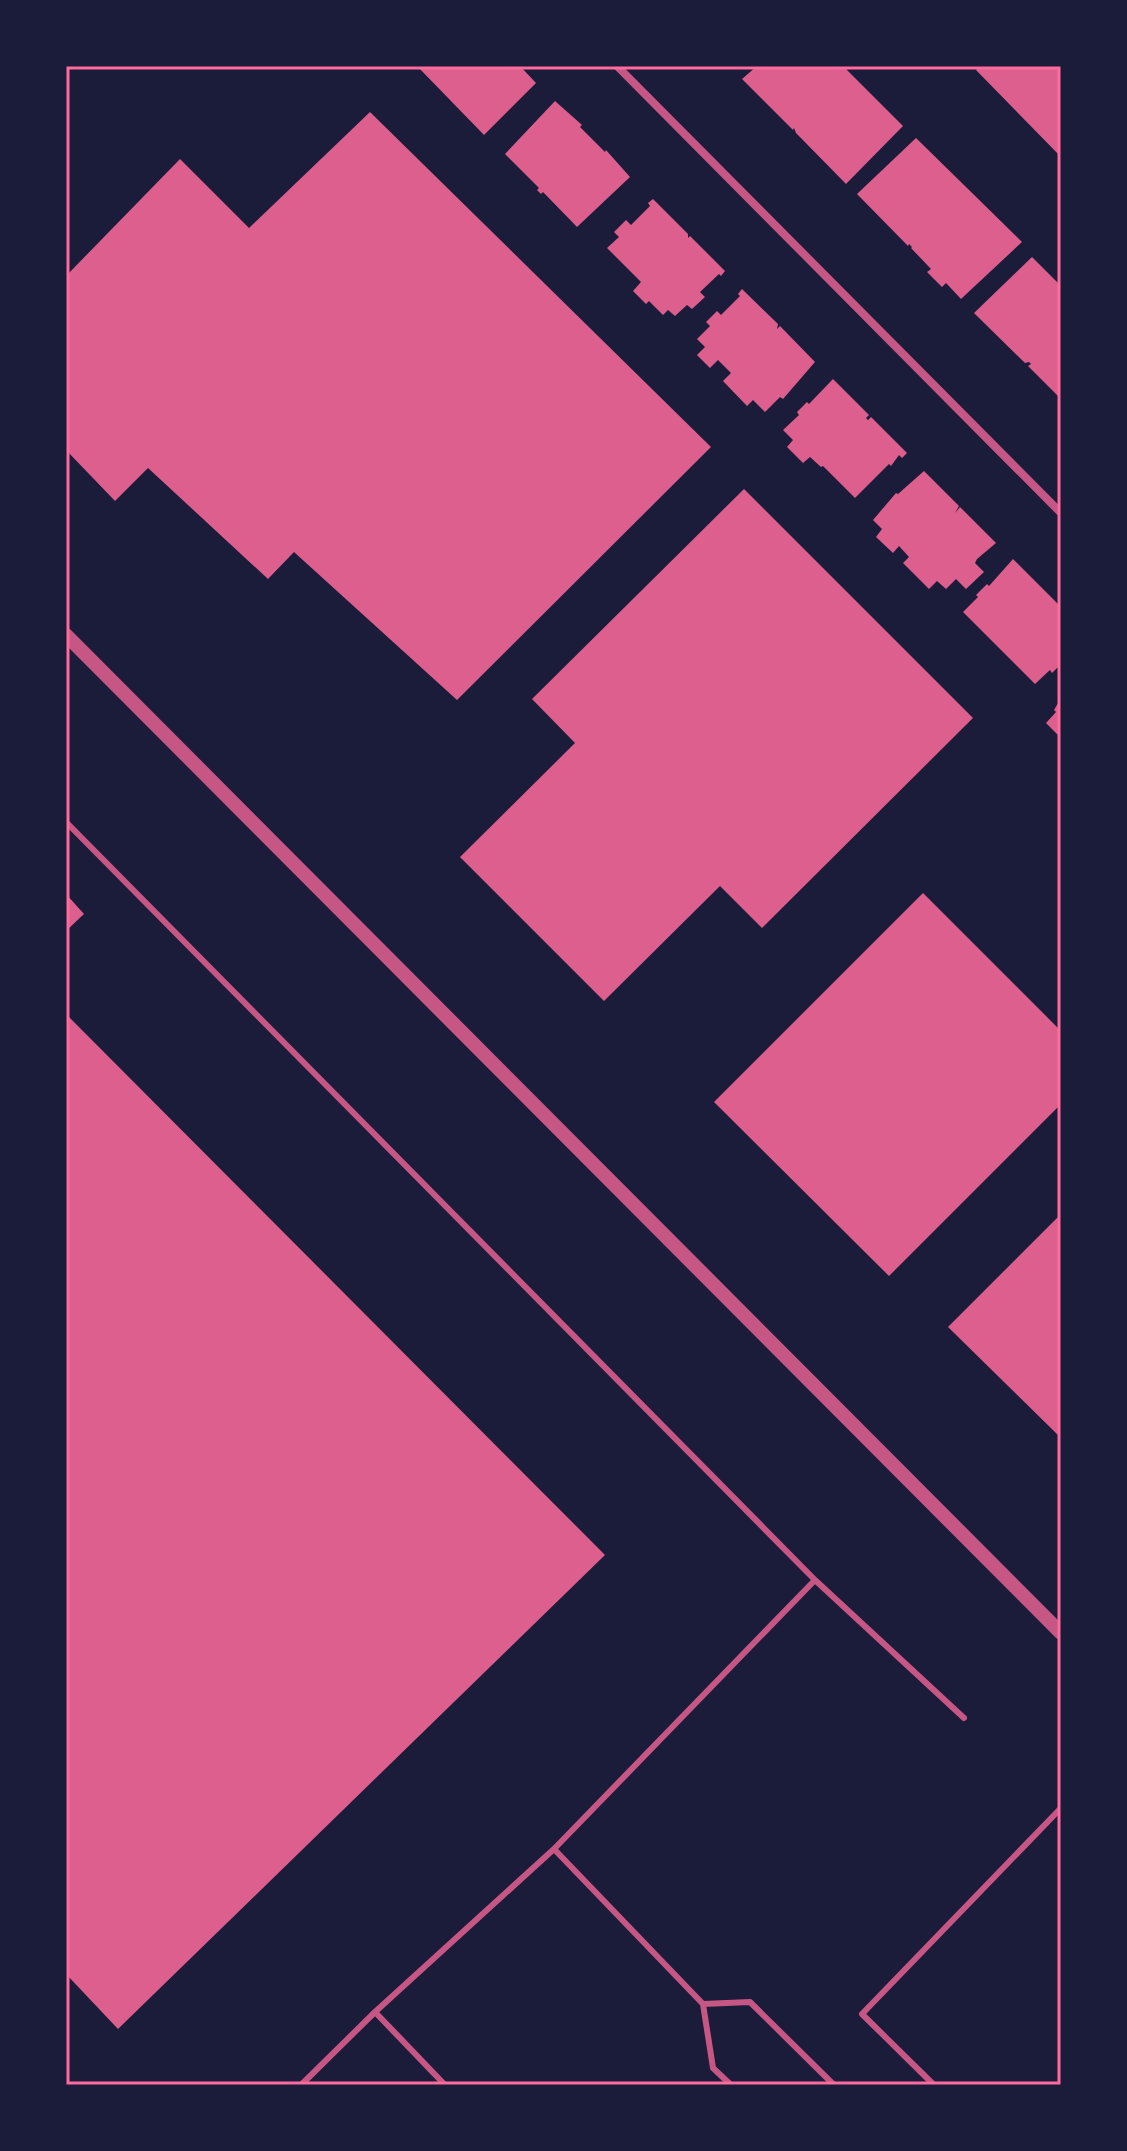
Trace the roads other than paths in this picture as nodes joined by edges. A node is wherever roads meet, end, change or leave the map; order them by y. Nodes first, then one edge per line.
1 (617, 66) edge
2 (1061, 513) edge
3 (66, 635) edge
4 (66, 822) edge
5 (815, 1580) junction
6 (1061, 1633) edge
7 (964, 1718) dead end
8 (1061, 1808) edge
9 (554, 1849) junction
10 (703, 2004) junction
11 (375, 2012) junction
12 (301, 2085) edge
13 (445, 2085) edge
14 (731, 2085) edge
15 (834, 2085) edge
16 (934, 2085) edge

1 - 2 street
3 - 6 street
4 - 5 lane
5 - 7 lane
5 - 9 lane
8 - 16 lane
9 - 10 lane
9 - 11 lane
10 - 14 lane
10 - 15 lane
11 - 12 lane
11 - 13 lane

